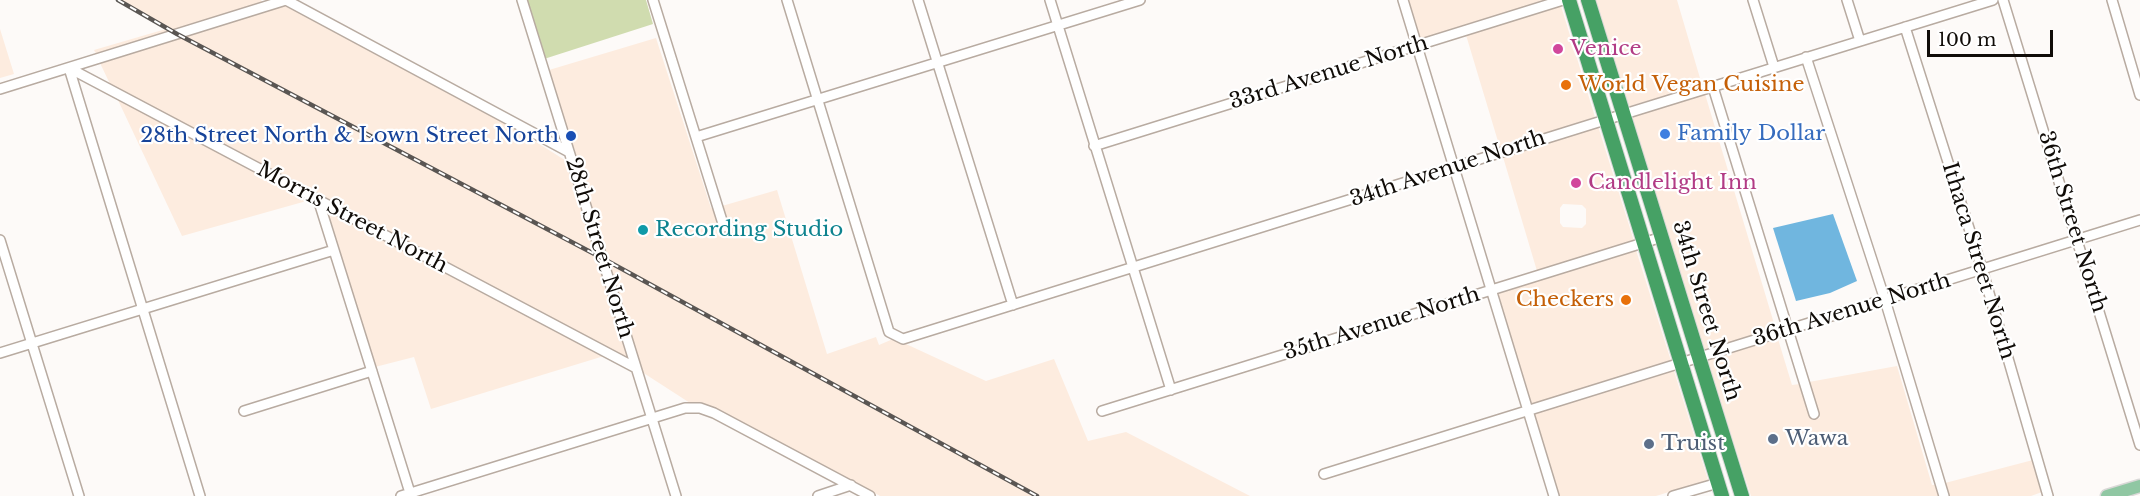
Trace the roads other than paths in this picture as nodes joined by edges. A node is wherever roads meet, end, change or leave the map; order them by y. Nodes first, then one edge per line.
1 (286, 0) edge
2 (522, 0) edge
3 (653, 0) edge
4 (787, 0) edge
5 (918, 0) edge
6 (1050, 0) edge
7 (1140, 0) edge
8 (1402, 0) edge
9 (1563, 0) edge
10 (1569, 0) edge
11 (1588, 0) edge
12 (1754, 0) edge
13 (1847, 0) edge
14 (1992, 0) edge
15 (2003, 0) edge
16 (2112, 0) edge
17 (1980, 2) edge
18 (266, 3) edge
19 (1058, 25) junction
20 (1905, 27) junction
21 (1860, 41) junction
22 (1416, 46) junction
23 (1806, 57) junction
24 (938, 63) junction
25 (1774, 67) junction
26 (69, 68) junction
27 (1713, 87) junction
28 (0, 89) edge
29 (2140, 95) edge
30 (818, 100) junction
31 (1624, 114) junction
32 (1606, 119) junction
33 (696, 137) junction
34 (1094, 146) junction
35 (569, 152) junction
36 (1454, 168) junction
37 (318, 199) junction
38 (2140, 220) edge
39 (724, 227) dead end
40 (1662, 237) junction
41 (0, 240) edge
42 (2078, 240) junction
43 (1644, 243) junction
44 (334, 250) junction
45 (1133, 267) junction
46 (1982, 269) junction
47 (1491, 290) junction
48 (1885, 300) junction
49 (1013, 305) junction
50 (142, 309) junction
51 (1789, 331) junction
52 (32, 343) junction
53 (0, 353) edge
54 (1699, 358) junction
55 (1681, 363) junction
56 (636, 368) junction
57 (372, 371) junction
58 (1171, 390) junction
59 (244, 411) dead end
60 (1102, 411) dead end
61 (1528, 411) junction
62 (1814, 414) dead end
63 (652, 418) junction
64 (1703, 435) junction
65 (2140, 445) edge
66 (1323, 474) dead end
67 (1736, 478) junction
68 (851, 485) junction
69 (2140, 486) edge
70 (1720, 489) edge
71 (407, 495) edge
72 (80, 496) edge
73 (201, 496) edge
74 (676, 496) edge
75 (818, 496) edge
76 (870, 496) edge
77 (1554, 496) edge
78 (1673, 496) edge
79 (1742, 496) edge
80 (1944, 496) edge
81 (2048, 496) edge
82 (2107, 496) edge

1 - 18 street
1 - 35 street
2 - 35 street, 28th Street North
3 - 33 street
4 - 30 street
5 - 24 street
6 - 19 street
7 - 19 street
8 - 22 street
9 - 22 street, 33rd Avenue North
10 - 32 highway, 34th Street North
11 - 31 highway, 34th Street North
12 - 25 street
13 - 21 street
14 - 17 street, 34th Avenue North
15 - 42 street, 36th Street North
16 - 29 street
17 - 20 street, 34th Avenue North
18 - 26 street
19 - 24 street
19 - 34 street
20 - 21 street, 34th Avenue North
20 - 46 street, Ithaca Street North
21 - 23 street, 34th Avenue North
22 - 34 street, 33rd Avenue North
22 - 36 street
23 - 25 street, 34th Avenue North
23 - 48 street
24 - 30 street
24 - 49 street
25 - 27 street, 34th Avenue North
26 - 28 street
26 - 37 street, Morris Street North
26 - 50 street
27 - 31 street, 34th Avenue North
27 - 51 street
30 - 33 street
30 - 49 street, 34th Avenue North
31 - 32 street, 34th Avenue North
31 - 40 highway, 34th Street North
32 - 36 street, 34th Avenue North
32 - 43 highway, 34th Street North
33 - 39 street
34 - 45 street
35 - 56 street, 28th Street North
36 - 45 street, 34th Avenue North
36 - 47 street
37 - 44 street
37 - 56 street, Morris Street North
38 - 42 street, 36th Avenue North
40 - 43 street, 35th Avenue North
40 - 54 highway, 34th Street North
41 - 52 street
42 - 46 street, 36th Avenue North
42 - 65 street, 36th Street North
43 - 47 street, 35th Avenue North
43 - 55 highway, 34th Street North
44 - 50 street
44 - 57 street
45 - 49 street, 34th Avenue North
45 - 58 street
46 - 48 street, 36th Avenue North
46 - 81 street, Ithaca Street North
47 - 58 street, 35th Avenue North
47 - 61 street
48 - 51 street, 36th Avenue North
48 - 80 street
50 - 52 street
50 - 73 street
51 - 54 street, 36th Avenue North
51 - 62 street
52 - 53 street
52 - 72 street
54 - 55 street, 36th Avenue North
54 - 67 highway, 34th Street North
55 - 61 street, 36th Avenue North
55 - 64 highway, 34th Street North
56 - 63 street, 28th Street North
57 - 59 street
57 - 71 street
58 - 60 street, 35th Avenue North
61 - 66 street, 36th Avenue North
61 - 77 street
63 - 68 street
63 - 71 street
63 - 74 street, 28th Street North
64 - 67 highway
64 - 70 highway, 34th Street North
67 - 79 highway, 34th Street North
68 - 75 street
68 - 76 street
69 - 82 main road
70 - 78 street

